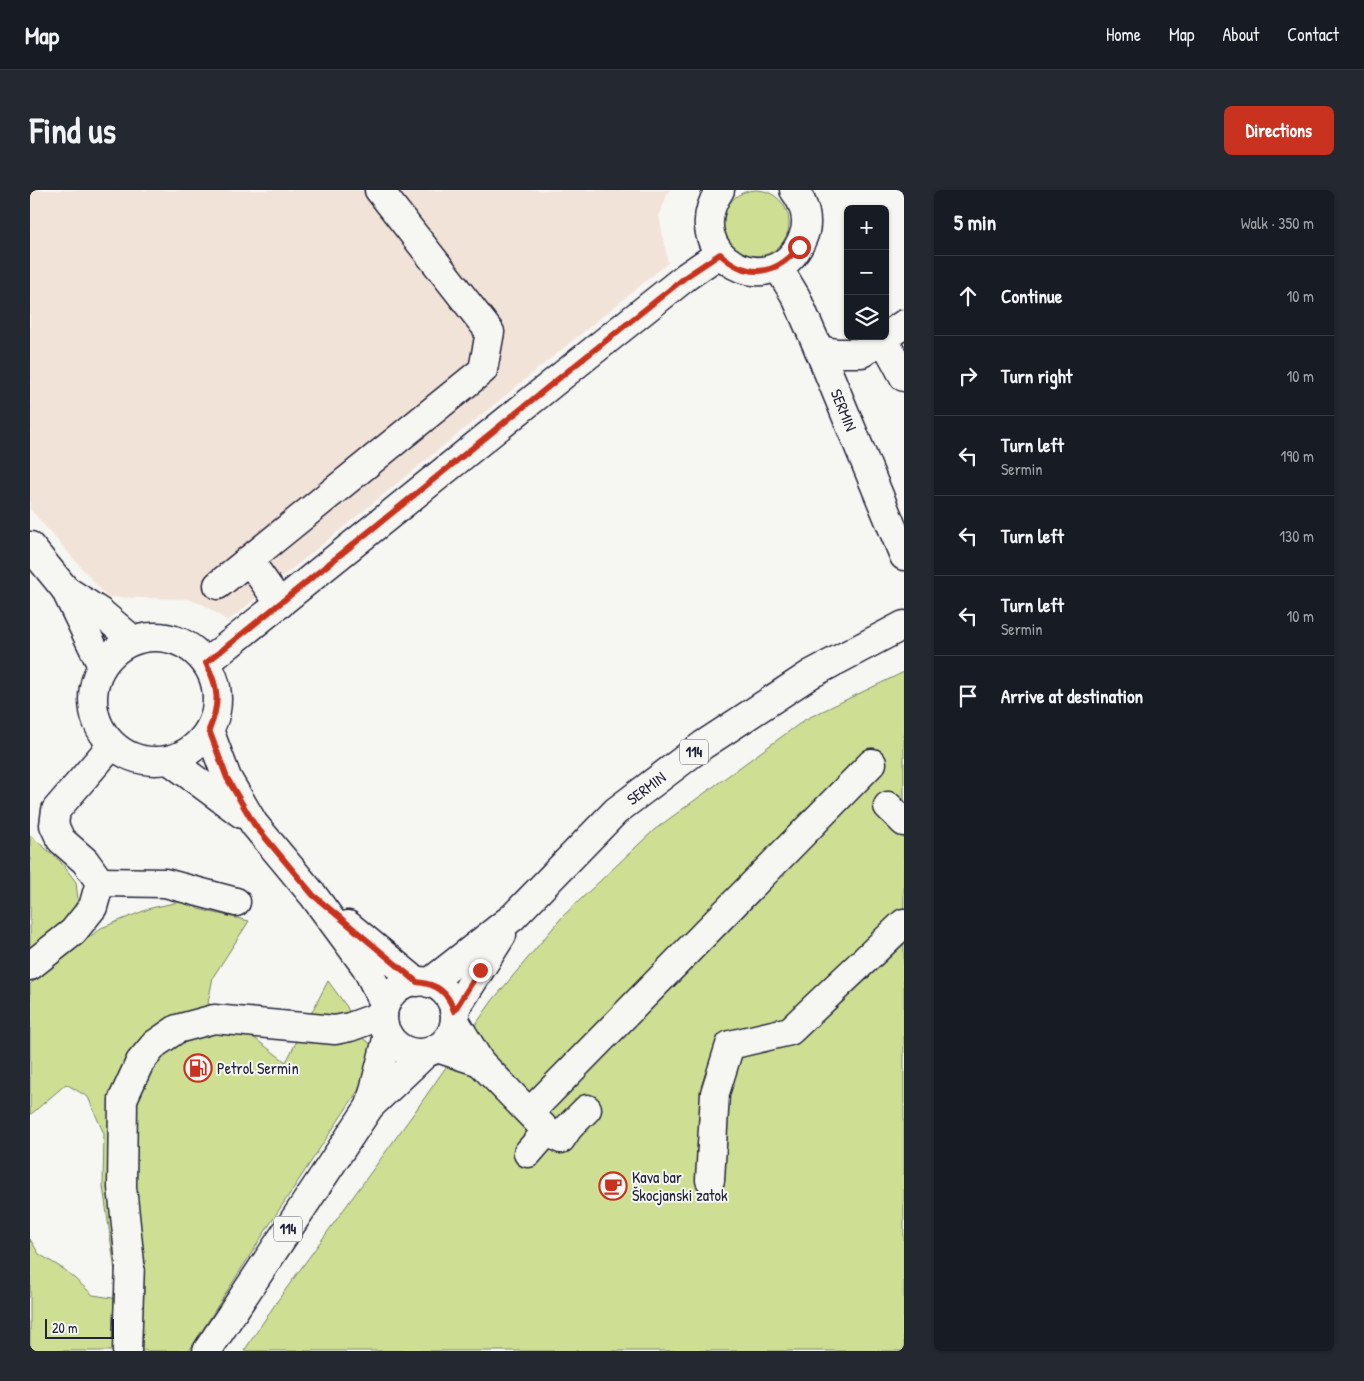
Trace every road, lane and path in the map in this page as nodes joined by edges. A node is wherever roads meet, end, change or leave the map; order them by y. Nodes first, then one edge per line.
1 (379, 190) edge
2 (720, 190) edge
3 (796, 190) edge
4 (720, 254) junction
5 (778, 267) junction
6 (894, 332) edge
7 (819, 350) junction
8 (904, 377) edge
9 (30, 547) edge
10 (904, 556) edge
11 (249, 560) junction
12 (218, 585) dead end
13 (65, 589) junction
14 (280, 604) junction
15 (904, 625) edge
16 (133, 640) junction
17 (206, 663) junction
18 (102, 666) junction
19 (209, 730) junction
20 (112, 745) junction
21 (169, 760) junction
22 (872, 763) dead end
23 (254, 824) junction
24 (100, 882) junction
25 (313, 895) junction
26 (236, 902) dead end
27 (513, 917) junction
28 (904, 923) edge
29 (30, 966) edge
30 (423, 982) junction
31 (455, 1016) junction
32 (386, 1018) junction
33 (432, 1051) junction
34 (480, 1062) junction
35 (370, 1106) junction
36 (587, 1109) dead end
37 (539, 1122) junction
38 (528, 1153) dead end
39 (710, 1180) dead end
40 (127, 1351) edge
41 (207, 1351) edge

1 - 11 street
2 - 4 street
3 - 5 street
4 - 5 street
4 - 14 street
5 - 7 street, SERMIN
6 - 7 street
6 - 8 street
7 - 10 street, SERMIN
9 - 13 street
11 - 12 street
11 - 14 street
13 - 16 street
13 - 18 street
14 - 17 street
15 - 27 street, SERMIN / 114
16 - 17 street
16 - 18 street
17 - 19 street
18 - 20 street
19 - 21 street
19 - 23 street
20 - 21 street
20 - 24 street
21 - 23 street
22 - 37 street
23 - 25 street
24 - 26 street
24 - 29 street
25 - 30 street
25 - 32 street
27 - 30 street, SERMIN / 114
27 - 31 street, SERMIN / 114
28 - 39 street
30 - 31 street
30 - 32 street, 114
31 - 33 street, 114
31 - 34 street
32 - 33 street
32 - 35 street, 114
32 - 40 street
33 - 34 street
33 - 35 street, 114
34 - 37 street
35 - 41 street, 114
36 - 37 street
37 - 38 street

